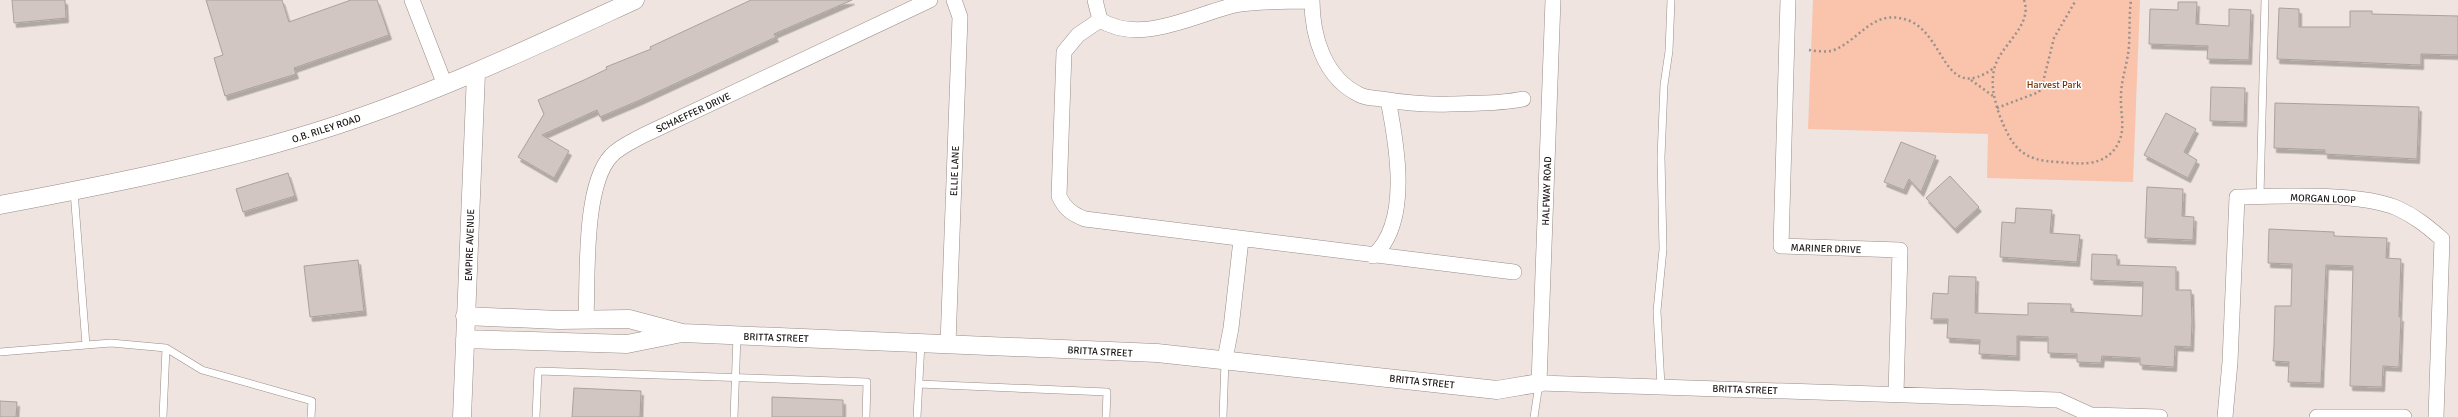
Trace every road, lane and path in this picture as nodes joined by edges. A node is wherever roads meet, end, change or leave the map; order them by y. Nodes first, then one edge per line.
1 (412, 0) edge
2 (636, 0) edge
3 (930, 0) edge
4 (954, 0) edge
5 (1095, 0) edge
6 (1553, 0) edge
7 (1671, 0) edge
8 (1788, 0) edge
9 (2024, 0) edge
10 (2076, 0) edge
11 (2131, 0) edge
12 (2265, 0) edge
13 (1312, 1) edge
14 (1100, 20) junction
15 (1809, 50) dead end
16 (1994, 68) junction
17 (476, 73) junction
18 (1971, 79) junction
19 (445, 85) junction
20 (1993, 96) junction
21 (1523, 99) dead end
22 (1388, 100) junction
23 (1997, 108) junction
24 (74, 191) junction
25 (2260, 196) junction
26 (0, 205) edge
27 (1241, 240) junction
28 (1373, 256) junction
29 (1514, 272) dead end
30 (465, 316) junction
31 (586, 319) junction
32 (682, 333) junction
33 (737, 336) junction
34 (465, 339) junction
35 (921, 343) junction
36 (948, 344) junction
37 (86, 345) junction
38 (166, 348) junction
39 (0, 352) edge
40 (1225, 359) junction
41 (736, 378) junction
42 (1539, 383) junction
43 (918, 384) junction
44 (1661, 386) junction
45 (1896, 394) junction
46 (163, 417) edge
47 (311, 417) edge
48 (462, 417) edge
49 (536, 417) edge
50 (734, 417) edge
51 (866, 417) edge
52 (917, 417) edge
53 (1106, 417) edge
54 (1223, 417) edge
55 (1534, 417) edge
56 (2160, 417) edge
57 (2225, 417) edge
58 (2317, 417) edge
59 (2404, 417) edge
60 (2436, 417) edge

1 - 19 street
2 - 17 street, O.B. RILEY ROAD
3 - 31 street, SCHAEFFER DRIVE
4 - 36 street, ELLIE LANE
5 - 14 street
6 - 42 street, HALFWAY ROAD
7 - 44 lane
8 - 45 street, MARINER DRIVE
9 - 16 path
10 - 23 path
11 - 23 path
12 - 25 lane
13 - 14 street
13 - 22 street
14 - 27 street
15 - 18 path
16 - 18 path
16 - 20 path
17 - 19 street, O.B. RILEY ROAD
17 - 30 street, EMPIRE AVENUE
18 - 20 path
19 - 24 street, O.B. RILEY ROAD
20 - 23 path
21 - 22 street
22 - 28 street
24 - 26 street, O.B. RILEY ROAD
24 - 37 lane
25 - 57 street, MORGAN LOOP
25 - 60 street, MORGAN LOOP
27 - 28 street
27 - 40 street
28 - 29 street
30 - 31 street, BRITTA STREET
30 - 34 street, EMPIRE AVENUE
31 - 32 street, BRITTA STREET
32 - 33 street, BRITTA STREET
32 - 34 street, BRITTA STREET
33 - 35 street, BRITTA STREET
33 - 41 lane
34 - 48 street, EMPIRE AVENUE
35 - 36 street, BRITTA STREET
35 - 43 lane
36 - 40 street, BRITTA STREET
37 - 38 lane
37 - 39 lane
38 - 46 lane
38 - 47 lane
40 - 42 street, BRITTA STREET
40 - 54 lane
41 - 49 lane
41 - 50 lane
41 - 51 lane
42 - 44 street, BRITTA STREET
42 - 55 lane
43 - 52 lane
43 - 53 lane
44 - 45 street, BRITTA STREET
45 - 56 street, BRITTA STREET
58 - 59 street

